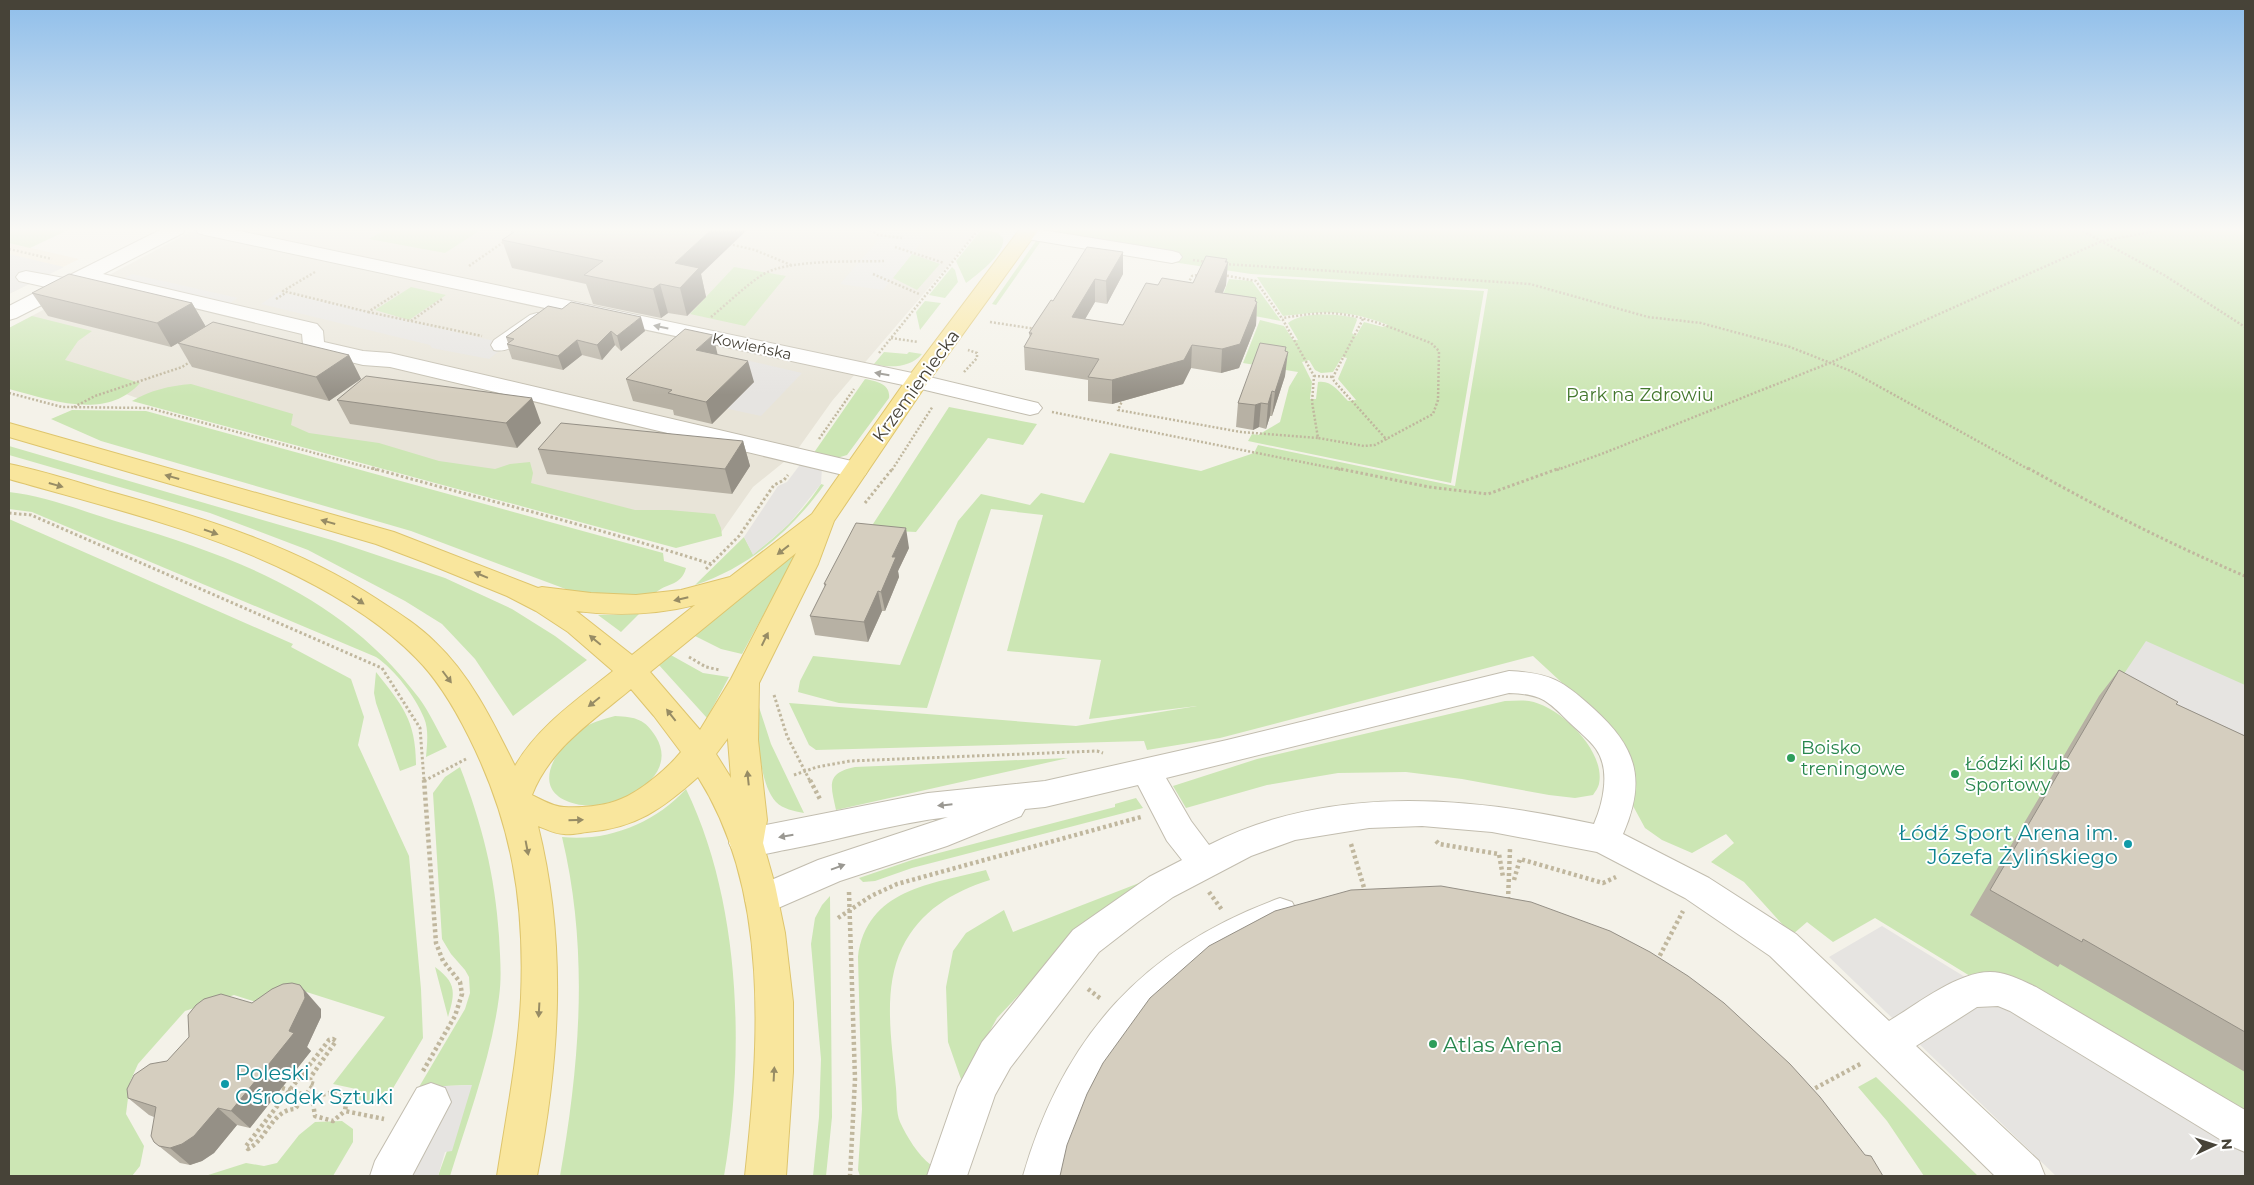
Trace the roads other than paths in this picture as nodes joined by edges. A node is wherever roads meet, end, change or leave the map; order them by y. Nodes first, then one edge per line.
1 (68, 284) edge
2 (96, 284) edge
3 (464, 284) edge
4 (986, 284) edge
5 (557, 304) junction
6 (9, 314) edge
7 (494, 341) road end
8 (917, 381) junction
9 (1030, 408) road end
10 (9, 430) edge
11 (856, 470) junction
12 (9, 471) edge
13 (821, 520) junction
14 (744, 580) junction
15 (526, 593) junction
16 (632, 671) junction
17 (734, 677) junction
18 (699, 754) junction
19 (1146, 770) junction
20 (1046, 794) junction
21 (514, 801) junction
22 (1604, 840) junction
23 (746, 843) junction
24 (1205, 865) junction
25 (762, 900) junction
26 (1314, 903) edge
27 (1874, 1053) junction
28 (422, 1102) road end
29 (2245, 1132) edge
30 (390, 1176) edge
31 (517, 1176) edge
32 (766, 1176) edge
33 (947, 1176) edge
34 (1043, 1176) edge
35 (2024, 1176) edge

1 - 6 street
2 - 11 street
3 - 5 street, Kowieńska
4 - 8 main road, Krzemieniecka
5 - 7 street
8 -> 5 street, Kowieńska
8 - 9 street, Kowieńska
8 - 11 main road, Krzemieniecka
15 -> 10 main road
11 - 13 main road, Krzemieniecka
12 -> 21 main road
13 -> 14 main road, Krzemieniecka
17 -> 13 main road, Krzemieniecka
14 -> 15 main road
14 - 16 main road, Krzemieniecka
16 -> 15 main road
18 -> 16 main road
16 -> 21 main road, Krzemieniecka
17 - 18 main road, Krzemieniecka
23 -> 17 main road
21 -> 18 main road, Krzemieniecka
18 - 23 main road
19 - 20 street
19 - 22 street
19 - 24 street
20 -> 23 street
25 -> 20 street
21 -> 31 main road
22 - 24 street
22 - 27 street
23 - 25 main road
24 - 33 street
32 -> 25 main road
26 - 34 street
27 - 29 street
27 - 35 street
28 - 30 street

